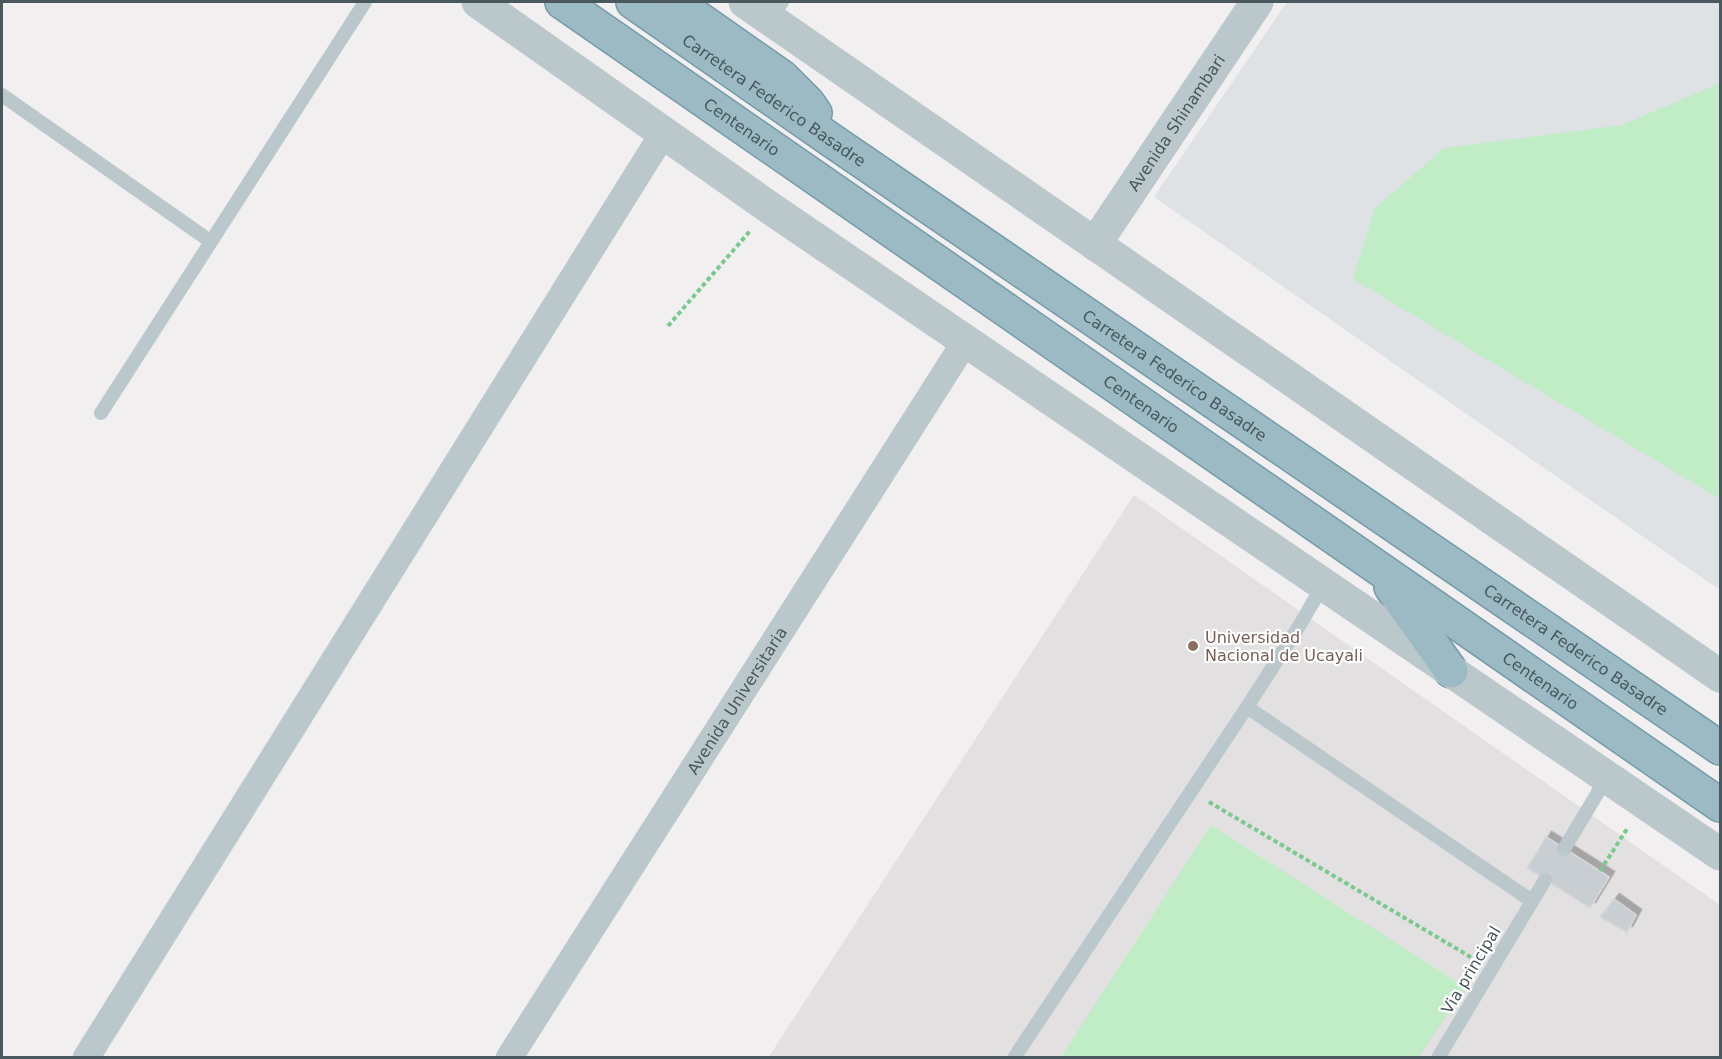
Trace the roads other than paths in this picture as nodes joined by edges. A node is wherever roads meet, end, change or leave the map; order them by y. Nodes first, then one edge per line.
1 (365, 2) edge
2 (478, 2) edge
3 (562, 2) edge
4 (633, 2) edge
5 (675, 2) edge
6 (1257, 2) edge
7 (766, 7) edge
8 (2, 95) edge
9 (664, 132) junction
10 (831, 140) junction
11 (210, 241) junction
12 (1095, 244) junction
13 (965, 342) junction
14 (101, 413) dead end
15 (1378, 568) junction
16 (1323, 585) junction
17 (1451, 671) junction
18 (1720, 676) edge
19 (1247, 707) junction
20 (1720, 748) edge
21 (1601, 785) junction
22 (1720, 805) edge
23 (1564, 849) dead end
24 (1720, 854) edge
25 (1545, 880) dead end
26 (1533, 901) junction
27 (86, 1058) edge
28 (509, 1058) edge
29 (1014, 1058) edge
30 (1438, 1058) edge

1 - 11 lane
2 - 9 street
3 - 15 highway, Centenario
4 - 10 highway, Carretera Federico Basadre
5 - 10 highway
6 - 12 street, Avenida Shinambari
7 - 12 street
8 - 11 lane
9 - 13 street
9 - 27 street
10 - 20 highway, Carretera Federico Basadre
11 - 14 lane
12 - 18 street
13 - 16 street
13 - 28 street, Avenida Universitaria
15 - 17 highway
15 - 22 highway, Centenario
16 - 17 street
16 - 19 lane
17 - 21 street
19 - 26 lane
19 - 29 lane
21 - 23 lane
21 - 24 street
25 - 26 lane, Via principal
26 - 30 lane, Via principal

